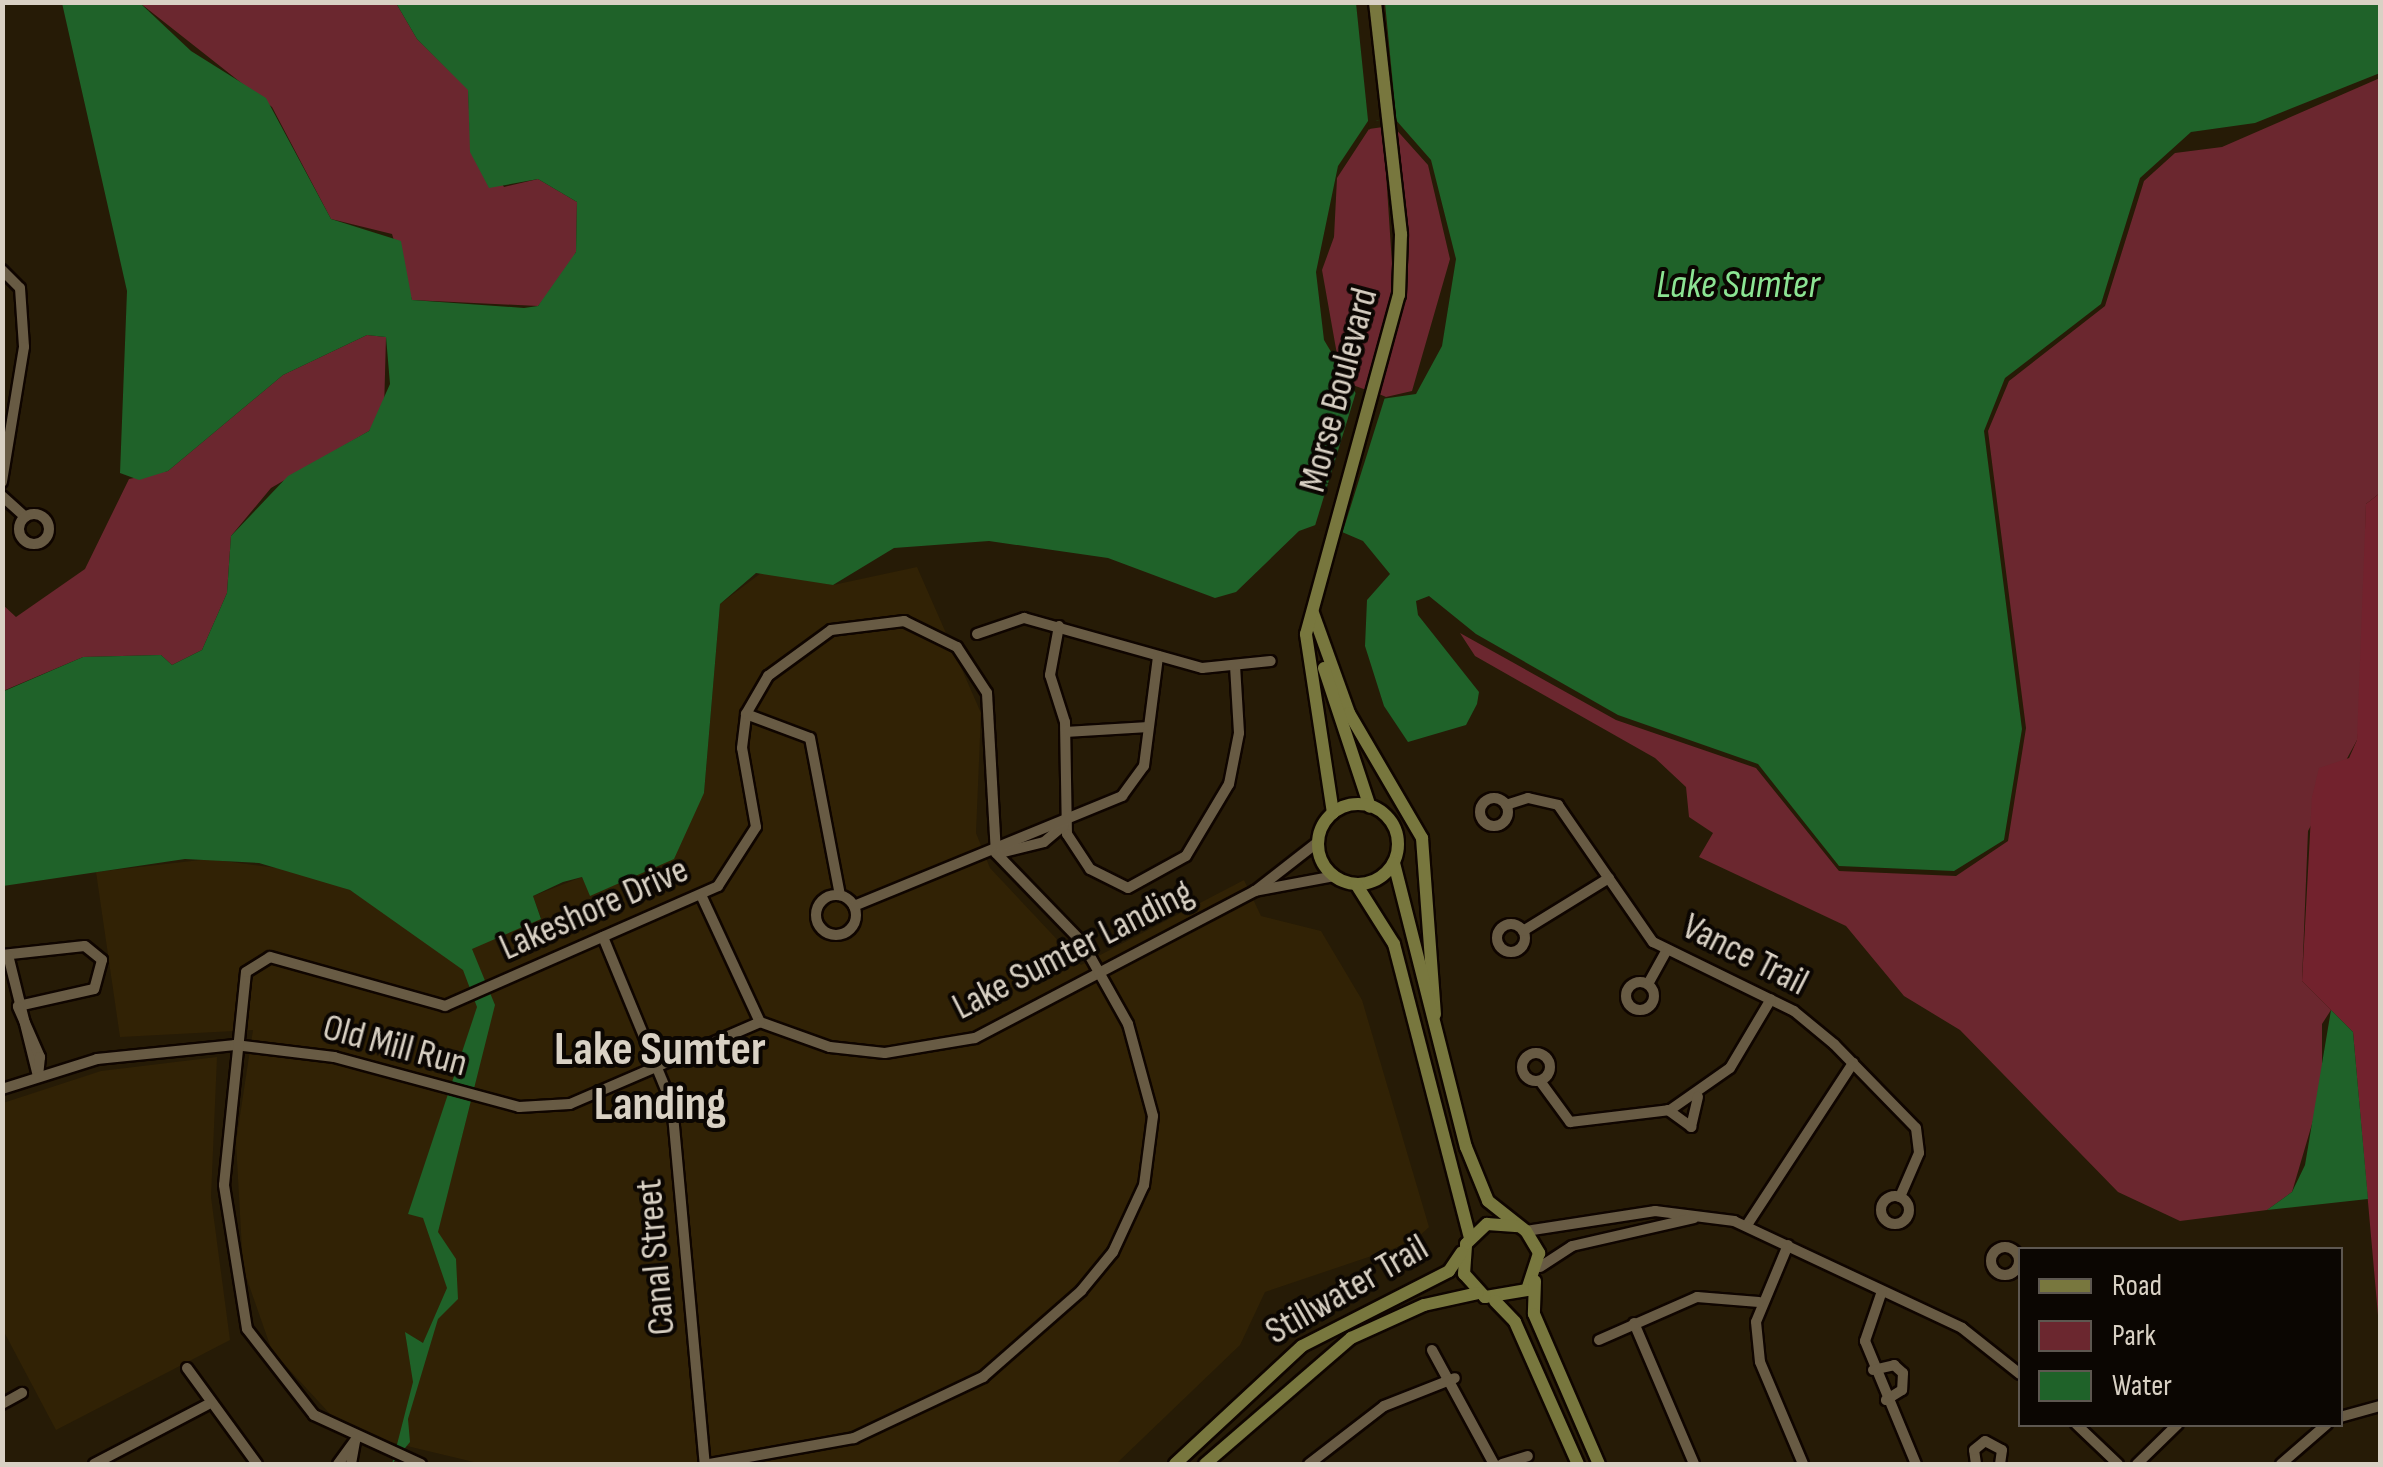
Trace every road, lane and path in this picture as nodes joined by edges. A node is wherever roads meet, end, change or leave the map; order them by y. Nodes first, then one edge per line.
1 (1375, 2) edge
2 (2, 270) edge
3 (2, 482) edge
4 (2, 496) edge
5 (25, 518) dead end
6 (1312, 610) junction
7 (1059, 626) junction
8 (976, 634) dead end
9 (1320, 640) junction
10 (1158, 656) junction
11 (1271, 661) dead end
12 (1235, 665) junction
13 (746, 714) junction
14 (1148, 727) junction
15 (1066, 732) junction
16 (1506, 805) dead end
17 (1370, 807) junction
18 (1332, 814) junction
19 (1065, 824) junction
20 (1318, 842) junction
21 (996, 853) junction
22 (1394, 863) junction
23 (1335, 876) junction
24 (1608, 878) junction
25 (1356, 884) junction
26 (1255, 891) junction
27 (701, 895) junction
28 (840, 895) junction
29 (854, 906) junction
30 (1524, 930) dead end
31 (603, 938) junction
32 (1666, 951) junction
33 (6, 955) edge
34 (1101, 973) junction
35 (1648, 984) dead end
36 (1770, 999) junction
37 (18, 1006) junction
38 (760, 1022) junction
39 (1436, 1038) junction
40 (235, 1045) junction
41 (1853, 1063) junction
42 (661, 1068) junction
43 (38, 1076) junction
44 (1540, 1080) dead end
45 (2, 1089) edge
46 (1698, 1097) junction
47 (1668, 1110) junction
48 (1900, 1197) dead end
49 (1714, 1216) junction
50 (1747, 1225) junction
51 (1522, 1229) junction
52 (1466, 1244) junction
53 (1788, 1245) junction
54 (1537, 1274) junction
55 (1882, 1291) junction
56 (1478, 1293) junction
57 (1492, 1300) junction
58 (1758, 1302) junction
59 (1634, 1322) junction
60 (1599, 1340) dead end
61 (1432, 1350) dead end
62 (187, 1368) dead end
63 (1873, 1370) junction
64 (2018, 1372) edge
65 (1455, 1378) junction
66 (22, 1392) dead end
67 (1886, 1400) junction
68 (2, 1404) edge
69 (207, 1406) junction
70 (2380, 1406) edge
71 (2343, 1417) edge
72 (2079, 1427) edge
73 (2175, 1427) edge
74 (2324, 1427) edge
75 (356, 1440) junction
76 (1528, 1456) dead end
77 (94, 1464) edge
78 (258, 1464) edge
79 (338, 1464) edge
80 (350, 1464) edge
81 (422, 1464) edge
82 (708, 1464) edge
83 (1175, 1464) edge
84 (1205, 1464) edge
85 (1310, 1464) edge
86 (1494, 1464) edge
87 (1502, 1464) edge
88 (1578, 1464) edge
89 (1599, 1464) edge
90 (1694, 1464) edge
91 (1803, 1464) edge
92 (1916, 1464) edge
93 (1976, 1464) edge
94 (2000, 1464) edge
95 (2118, 1464) edge
96 (2137, 1464) edge
97 (2281, 1464) edge

1 - 6 main road, Morse Boulevard
2 - 3 street
4 - 5 street
6 - 9 main road, Morse Boulevard
6 - 18 main road, Morse Boulevard
7 - 8 street
7 - 10 street
7 - 15 street
9 - 17 main road, Morse Boulevard
9 - 39 main road, Morse Boulevard
10 - 12 street
10 - 14 street
11 - 12 street
12 - 19 street
13 - 21 street
13 - 27 street, Lakeshore Drive
13 - 28 street
14 - 15 street
14 - 19 street
15 - 19 street
16 - 24 street, Vance Trail
17 - 18 main road
17 - 22 main road
18 - 20 main road
19 - 21 street
20 - 23 main road
20 - 26 street, Lake Sumter Landing
21 - 29 street
21 - 34 street
22 - 25 main road
22 - 39 main road, Morse Boulevard
23 - 25 main road
23 - 26 street, Lake Sumter Landing
24 - 30 street
24 - 32 street, Vance Trail
25 - 52 main road
26 - 34 street, Lake Sumter Landing
27 - 31 street, Lakeshore Drive
27 - 38 street
28 - 29 street
28 - 29 street
31 - 40 street, Lakeshore Drive
31 - 42 street, Canal Street
32 - 35 street
32 - 36 street, Vance Trail
33 - 37 street
33 - 37 street
34 - 38 street, Lake Sumter Landing
34 - 82 street
36 - 41 street, Vance Trail
36 - 46 street
37 - 43 street
38 - 42 street, Old Mill Run
39 - 51 main road, Morse Boulevard
40 - 42 street, Old Mill Run
40 - 43 street, Old Mill Run
40 - 75 street, Lakeshore Drive
41 - 48 street, Vance Trail
41 - 50 street
42 - 82 street, Canal Street
43 - 45 street, Old Mill Run
44 - 47 street
46 - 47 street
46 - 47 street
49 - 50 street
49 - 51 street
49 - 54 street
50 - 53 street
51 - 52 main road
51 - 54 main road
52 - 56 main road
52 - 83 main road, Stillwater Trail
53 - 55 street
53 - 58 street
54 - 57 main road
54 - 89 main road
55 - 63 street
55 - 64 street
56 - 57 main road
56 - 84 main road, Stillwater Trail
57 - 88 main road
58 - 59 street
58 - 91 street
59 - 60 street
59 - 90 street
61 - 65 street
62 - 69 street
63 - 67 street
63 - 67 street
65 - 85 street
65 - 86 street
66 - 68 street
67 - 92 street
69 - 77 street
69 - 78 street
70 - 71 street
72 - 95 street
73 - 96 street
74 - 97 street
75 - 79 street
75 - 80 street
75 - 81 street, Lakeshore Drive
76 - 87 street
93 - 94 street

